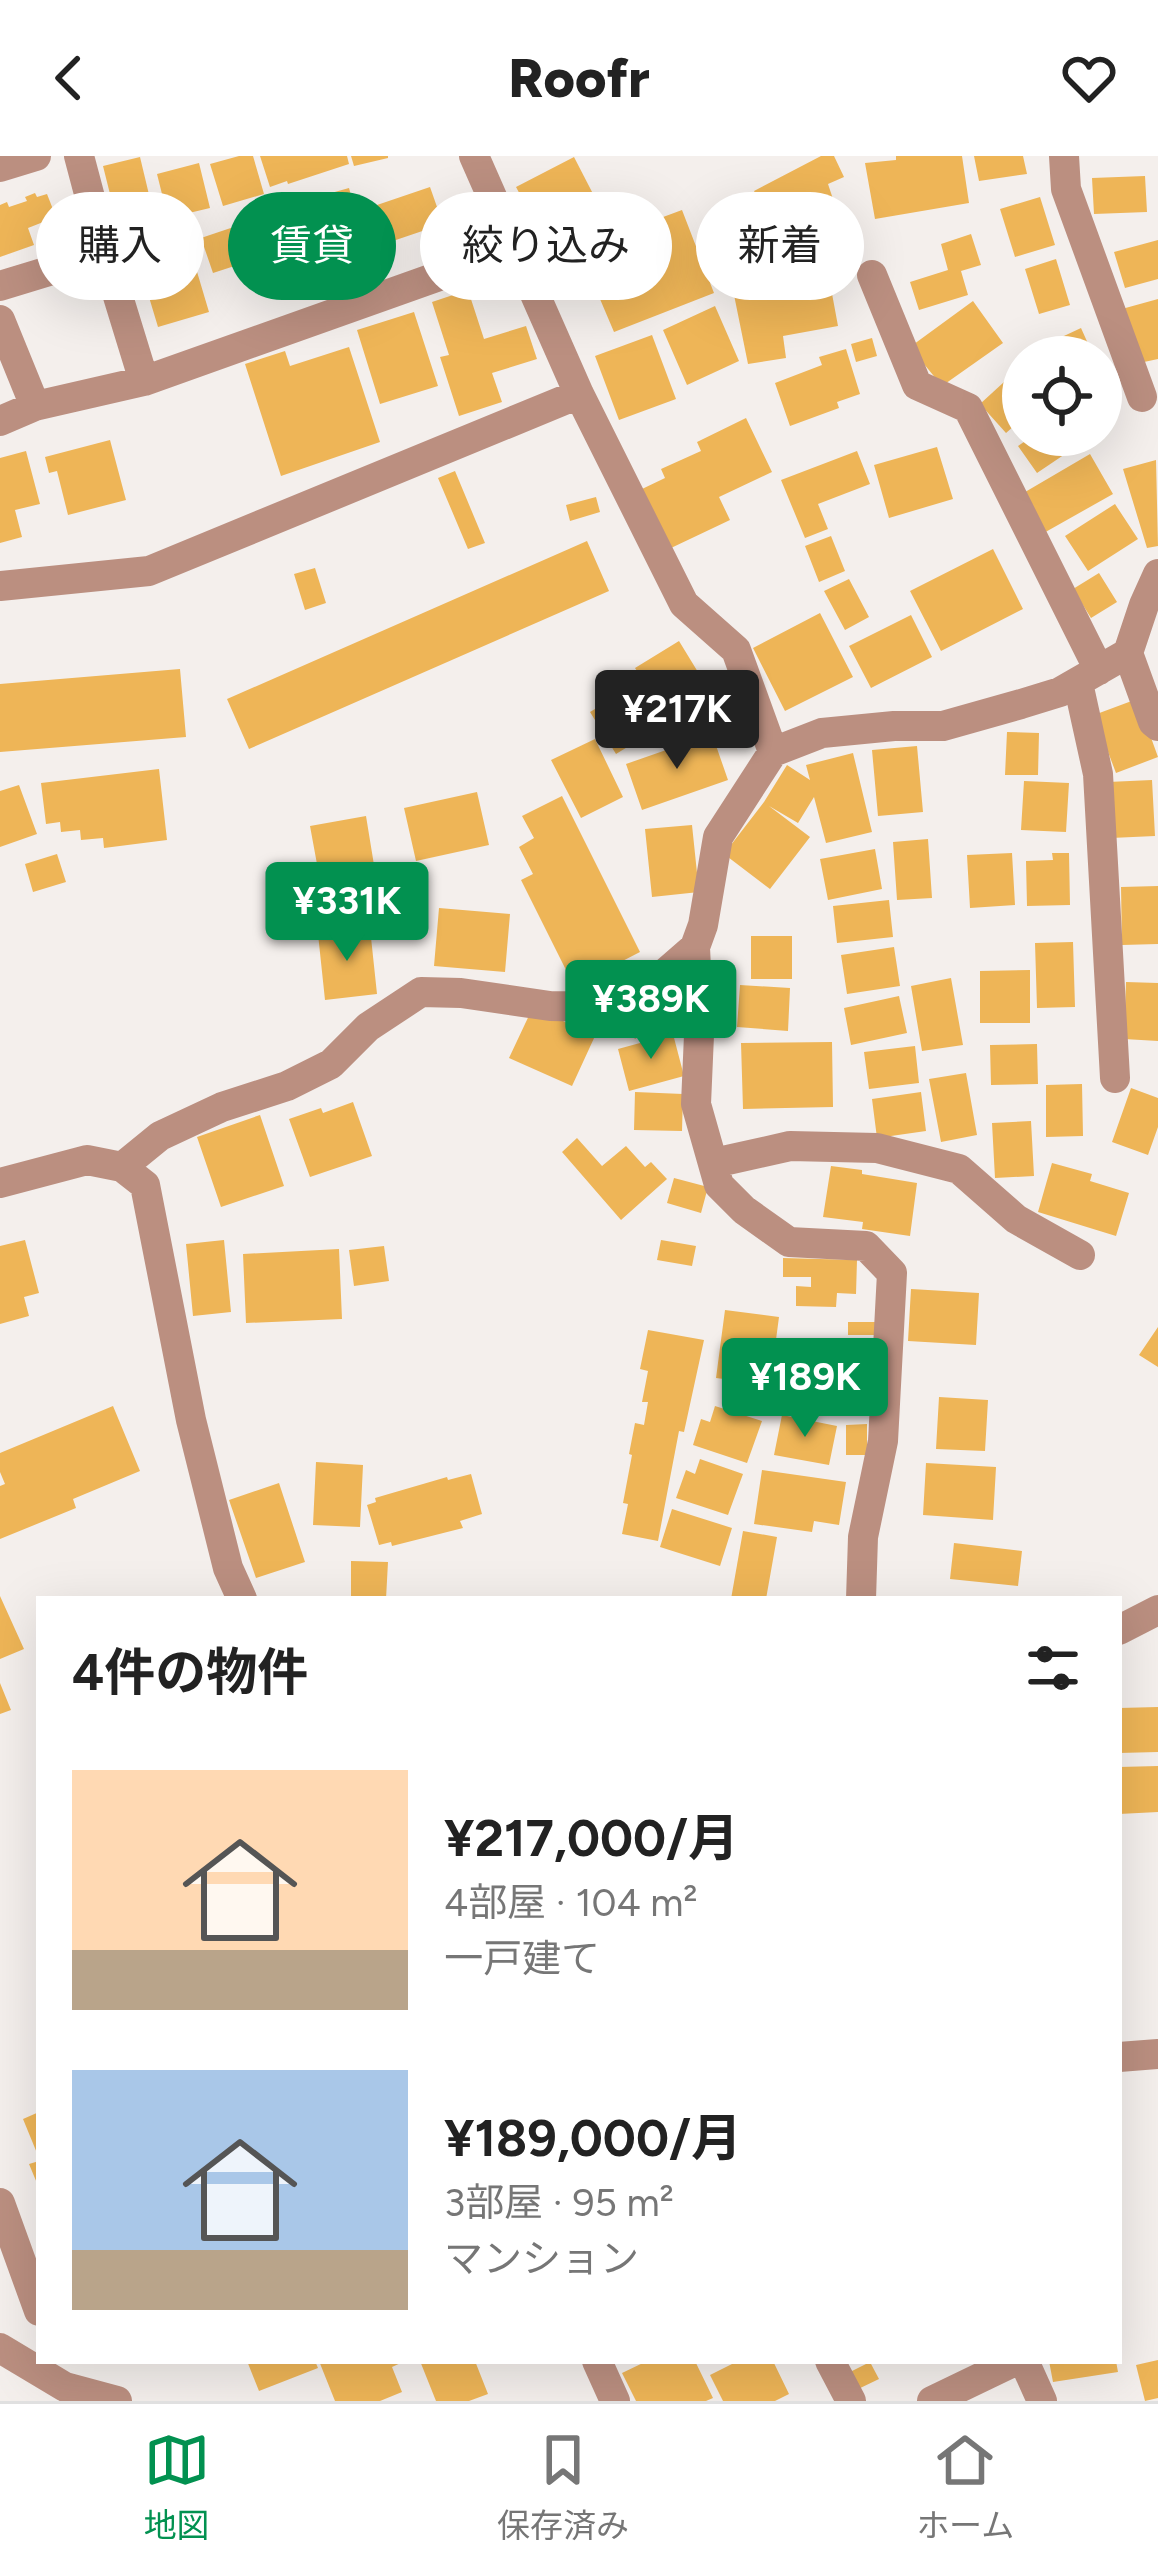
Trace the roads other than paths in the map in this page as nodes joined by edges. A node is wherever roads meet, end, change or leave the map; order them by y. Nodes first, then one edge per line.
1 (36, 156) edge
2 (79, 156) edge
3 (474, 156) edge
4 (1064, 156) edge
5 (0, 167) edge
6 (89, 192) edge
7 (490, 192) edge
8 (36, 275) edge
9 (872, 275) dead end
10 (420, 283) edge
11 (0, 286) edge
12 (119, 300) edge
13 (538, 300) edge
14 (0, 320) edge
15 (144, 381) junction
16 (579, 394) junction
17 (1142, 397) dead end
18 (35, 406) junction
19 (0, 422) edge
20 (1158, 574) edge
21 (0, 586) edge
22 (1128, 653) junction
23 (1088, 676) junction
24 (1158, 726) edge
25 (773, 752) junction
26 (694, 946) junction
27 (1115, 1078) dead end
28 (714, 1163) junction
29 (122, 1167) junction
30 (0, 1184) edge
31 (1080, 1255) dead end
32 (241, 1596) edge
33 (861, 1596) edge
34 (1158, 1610) edge
35 (1122, 1628) edge
36 (1158, 2054) edge
37 (1122, 2057) edge
38 (0, 2203) edge
39 (36, 2303) edge
40 (0, 2348) edge
41 (36, 2363) edge
42 (598, 2364) edge
43 (832, 2364) edge
44 (1009, 2364) edge
45 (1025, 2364) edge
46 (61, 2374) edge
47 (117, 2401) edge
48 (615, 2401) edge
49 (851, 2401) edge
50 (932, 2401) edge
51 (1042, 2401) edge

1 - 5 street
2 - 6 street
3 - 7 street
4 - 17 street
8 - 11 street
9 - 23 street
10 - 15 street
12 - 15 street
13 - 16 street
14 - 18 street
15 - 18 street
16 - 21 street
16 - 25 street
18 - 19 street
20 - 22 street
22 - 23 street
22 - 24 street
23 - 25 street
23 - 27 street
25 - 26 street
26 - 28 street
26 - 29 street
28 - 31 street
28 - 33 street
29 - 30 street
29 - 32 street
34 - 35 street
36 - 37 street
38 - 39 street
40 - 41 street
42 - 48 street
43 - 49 street
44 - 50 street
45 - 51 street
46 - 47 street

